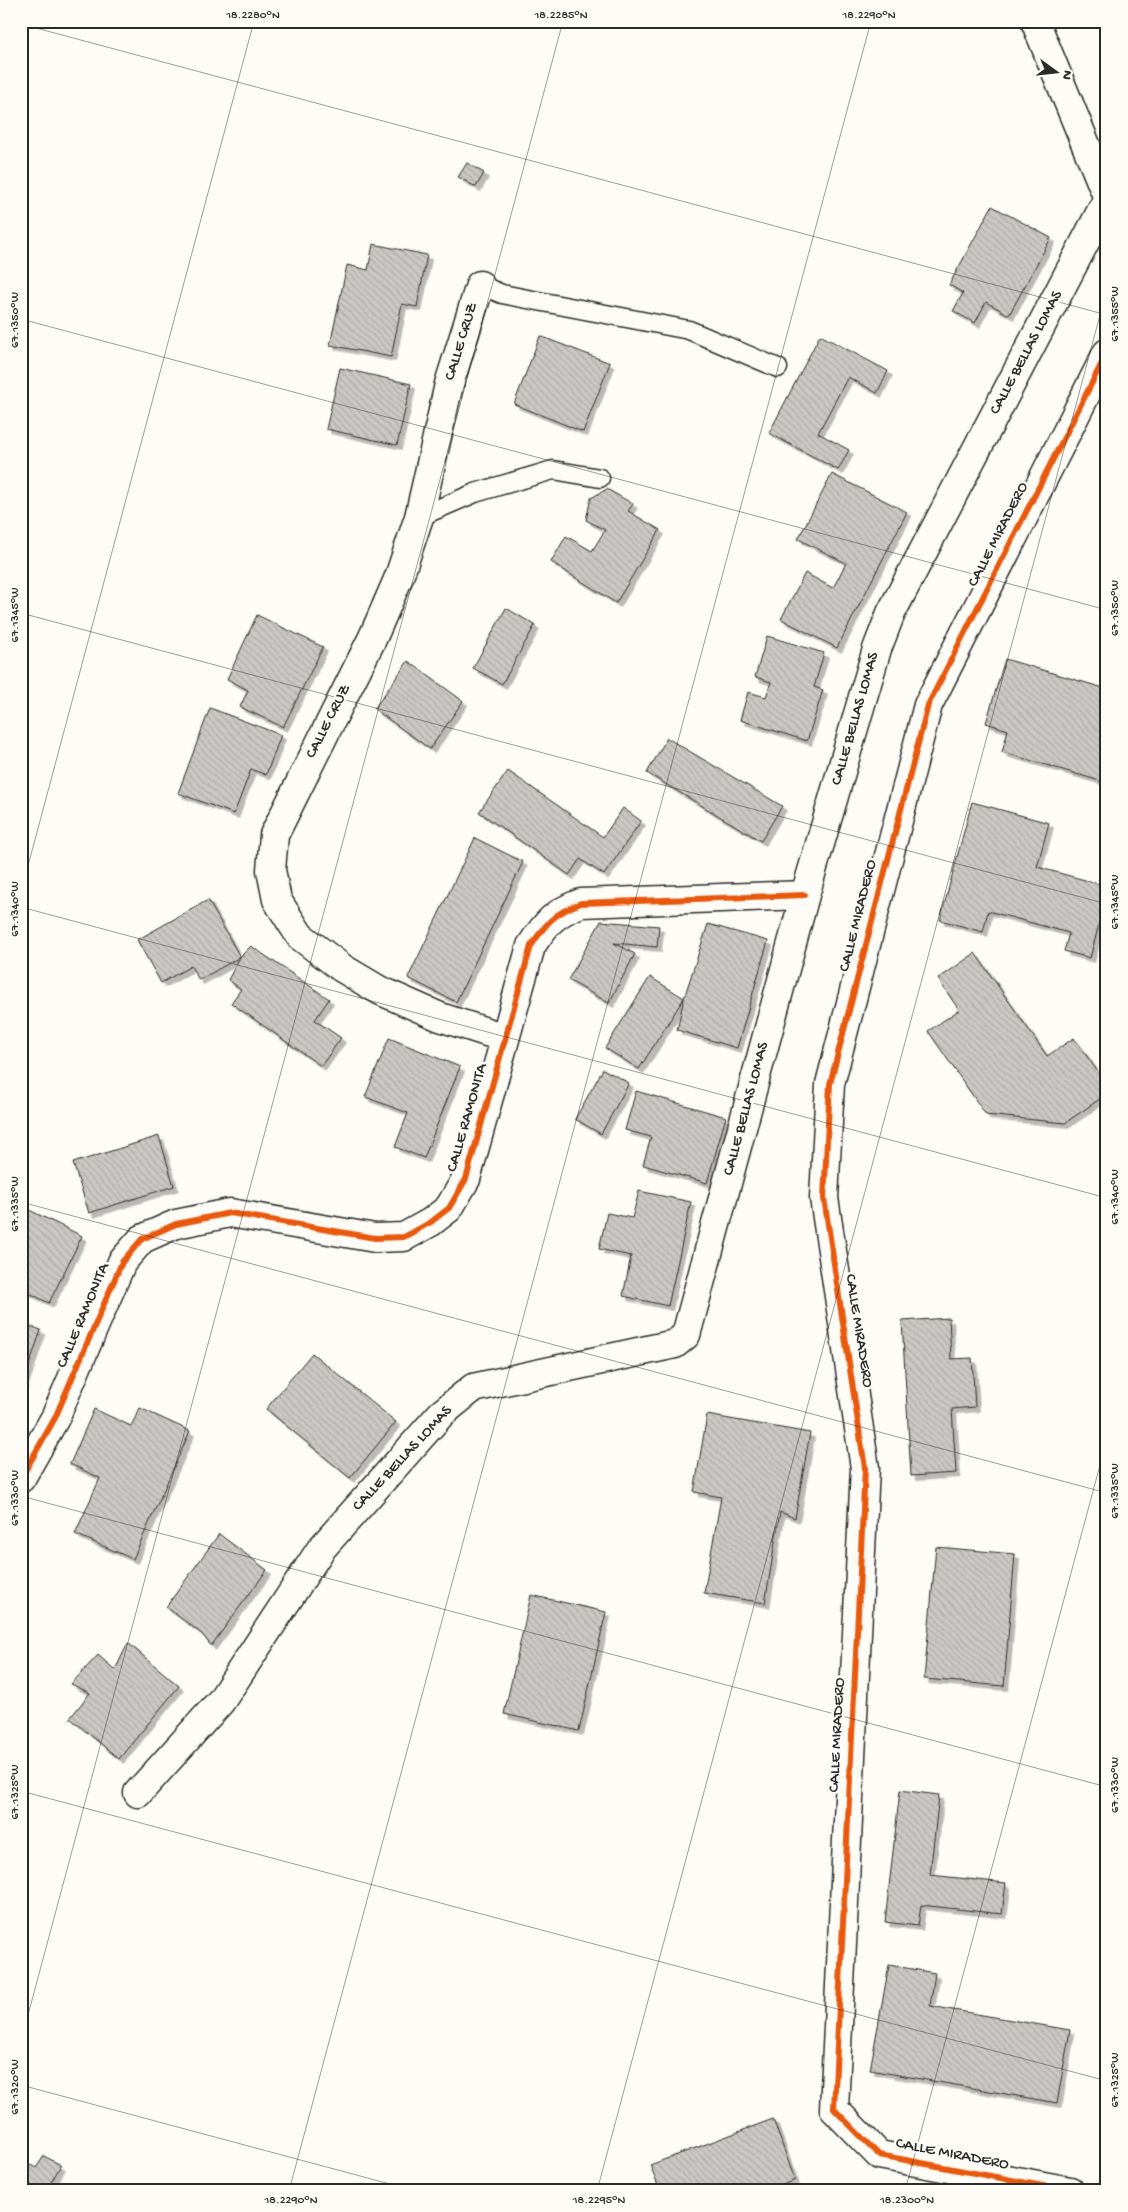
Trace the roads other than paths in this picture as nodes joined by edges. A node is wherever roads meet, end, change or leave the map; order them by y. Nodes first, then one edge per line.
1 (1035, 21) edge
2 (1107, 196) edge
3 (1107, 200) edge
4 (480, 285) joint
5 (1107, 352) edge
6 (778, 368) dead end
7 (600, 478) dead end
8 (419, 517) junction
9 (805, 895) junction
10 (505, 1038) junction
11 (21, 1478) edge
12 (138, 1793) dead end
13 (1070, 2191) edge

1 - 2 street
3 - 9 street, CALLE BELLAS LOMAS
4 - 6 lane
4 - 8 street, CALLE CRUZ
5 - 13 street, CALLE MIRADERO
7 - 8 lane
8 - 10 street, CALLE CRUZ
9 - 10 street, CALLE RAMONITA
9 - 12 street, CALLE BELLAS LOMAS
10 - 11 street, CALLE RAMONITA

